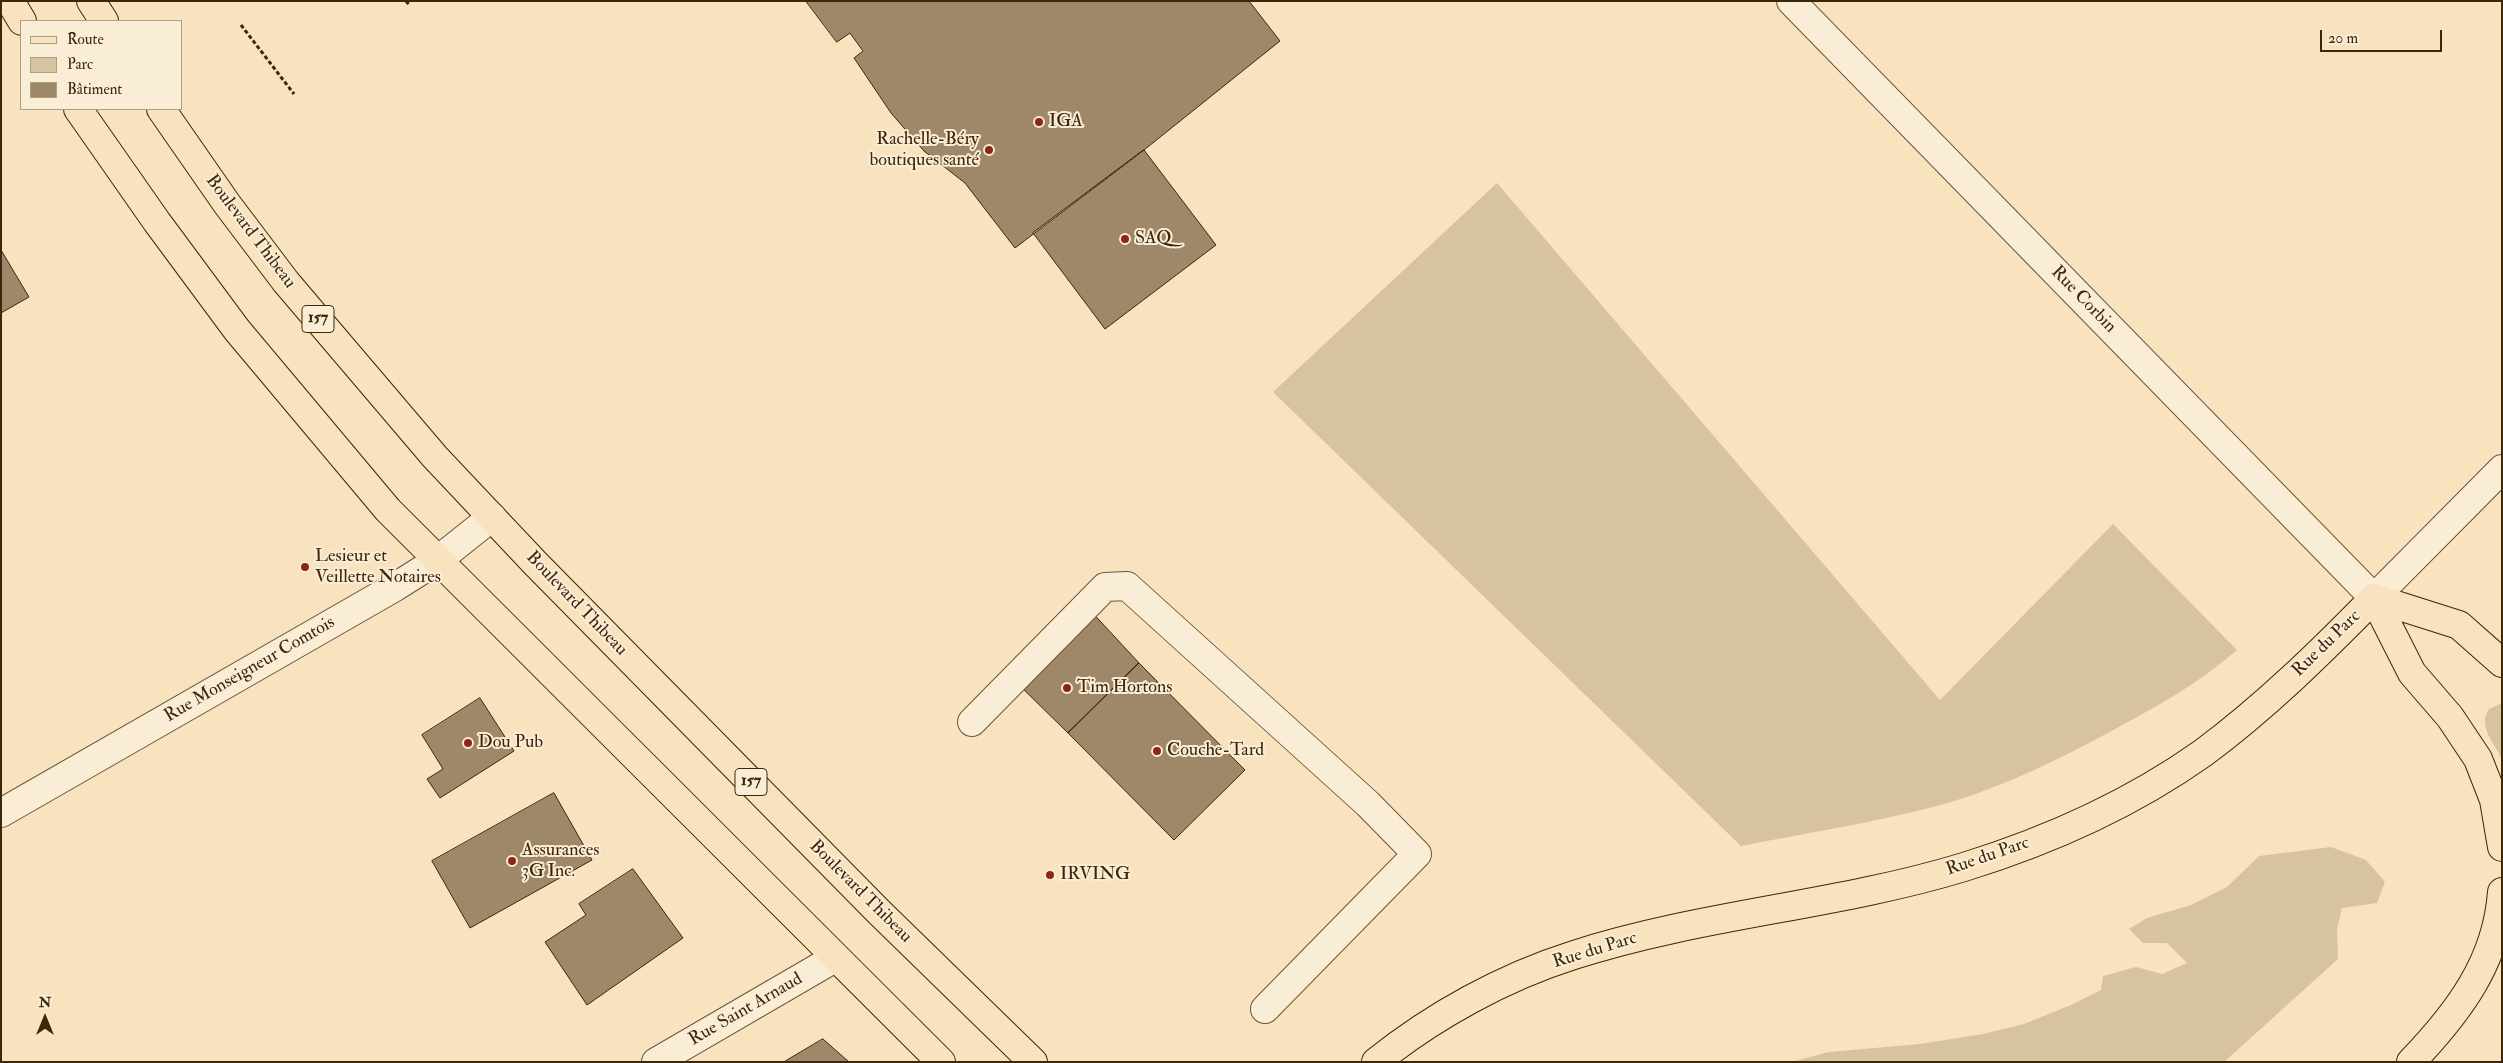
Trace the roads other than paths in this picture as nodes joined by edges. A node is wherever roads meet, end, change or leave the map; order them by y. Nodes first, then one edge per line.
1 (10, 1) edge
2 (1792, 1) edge
3 (21, 20) edge
4 (79, 110) edge
5 (162, 110) edge
6 (2502, 469) edge
7 (492, 517) junction
8 (438, 560) junction
9 (2374, 598) junction
10 (2502, 664) edge
11 (972, 722) dead end
12 (1, 813) edge
13 (2502, 846) edge
14 (2502, 892) edge
15 (835, 958) junction
16 (1265, 1009) dead end
17 (656, 1062) edge
18 (940, 1062) edge
19 (1033, 1062) edge
20 (1376, 1062) edge
21 (2411, 1062) edge

1 - 3 main road
2 - 9 street, Rue Corbin
4 - 8 main road
5 - 7 main road, Boulevard Thibeau / 157
6 - 9 street, Rue du Parc
7 - 8 street, Rue Monseigneur Comtois
7 - 19 main road, Boulevard Thibeau / 157
8 - 12 street, Rue Monseigneur Comtois
8 - 15 main road
9 - 10 main road
9 - 13 main road
9 - 20 main road, Rue du Parc
11 - 16 street
14 - 21 main road
15 - 17 street, Rue Saint Arnaud
15 - 18 main road

